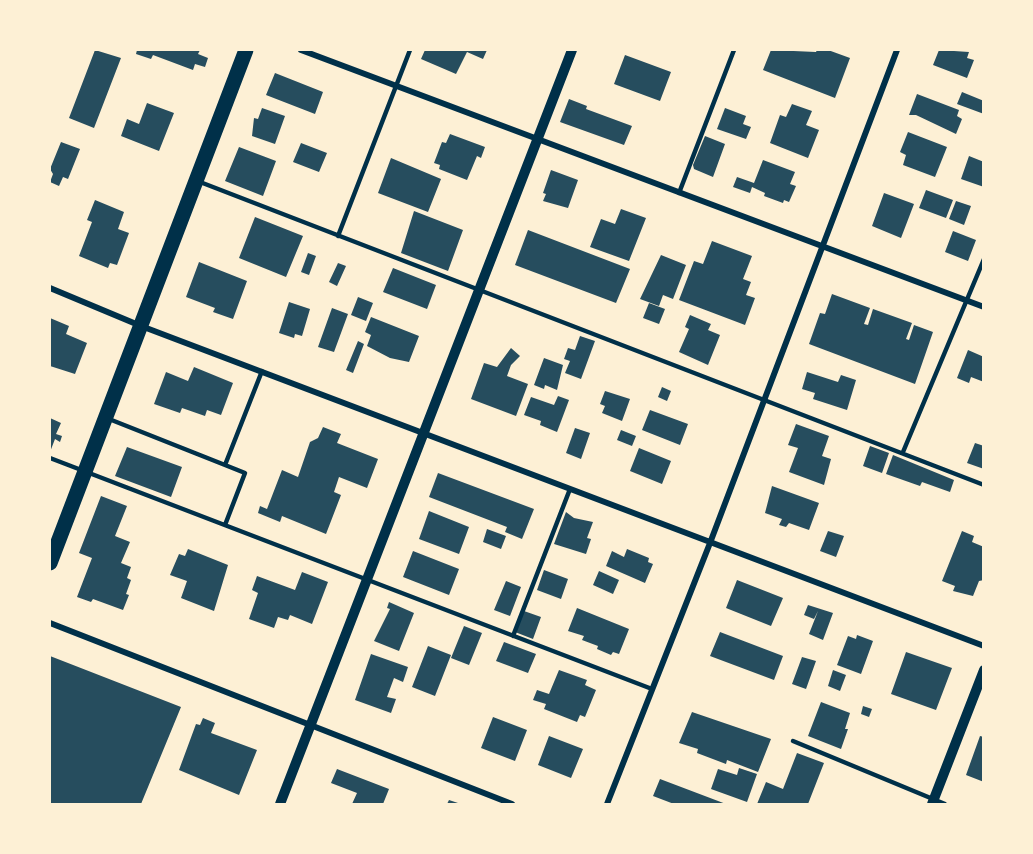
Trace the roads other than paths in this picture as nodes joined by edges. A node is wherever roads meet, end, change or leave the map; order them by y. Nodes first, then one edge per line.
1 (246, 50) edge
2 (301, 50) edge
3 (410, 50) edge
4 (572, 50) edge
5 (734, 50) edge
6 (897, 50) edge
7 (396, 86) junction
8 (537, 140) junction
9 (196, 180) junction
10 (679, 193) junction
11 (338, 236) junction
12 (821, 246) junction
13 (984, 259) edge
14 (50, 288) edge
15 (479, 291) junction
16 (968, 301) junction
17 (984, 307) edge
18 (141, 326) junction
19 (262, 371) junction
20 (763, 402) junction
21 (106, 418) junction
22 (424, 432) junction
23 (903, 452) junction
24 (50, 458) edge
25 (225, 465) junction
26 (85, 472) junction
27 (984, 485) edge
28 (570, 489) junction
29 (225, 525) junction
30 (710, 543) junction
31 (50, 563) edge
32 (367, 580) junction
33 (50, 623) edge
34 (513, 636) junction
35 (984, 646) edge
36 (984, 670) edge
37 (652, 689) junction
38 (310, 727) junction
39 (793, 741) dead end
40 (933, 802) edge
41 (280, 804) edge
42 (512, 804) edge
43 (607, 804) edge
44 (945, 804) edge

1 - 9 main road
2 - 7 street
3 - 7 lane
4 - 8 street
5 - 10 lane
6 - 12 street
7 - 8 street
7 - 11 lane
8 - 10 street
8 - 15 street
9 - 11 lane
9 - 18 main road
10 - 12 street
11 - 15 lane
12 - 16 street
12 - 20 street
13 - 16 lane
14 - 18 street
15 - 20 lane
15 - 22 street
16 - 17 street
16 - 23 lane
18 - 19 street
18 - 21 main road
19 - 22 street
19 - 25 lane
20 - 23 lane
20 - 30 street
21 - 25 lane
21 - 26 main road
22 - 28 street
22 - 32 street
23 - 27 lane
24 - 26 lane
25 - 29 lane
26 - 29 lane
26 - 31 main road
28 - 30 street
28 - 34 lane
29 - 32 lane
30 - 35 street
30 - 37 street
32 - 34 lane
32 - 38 street
33 - 38 street
34 - 37 lane
36 - 40 street
37 - 43 street
38 - 41 street
38 - 42 street
39 - 40 lane
40 - 44 lane

